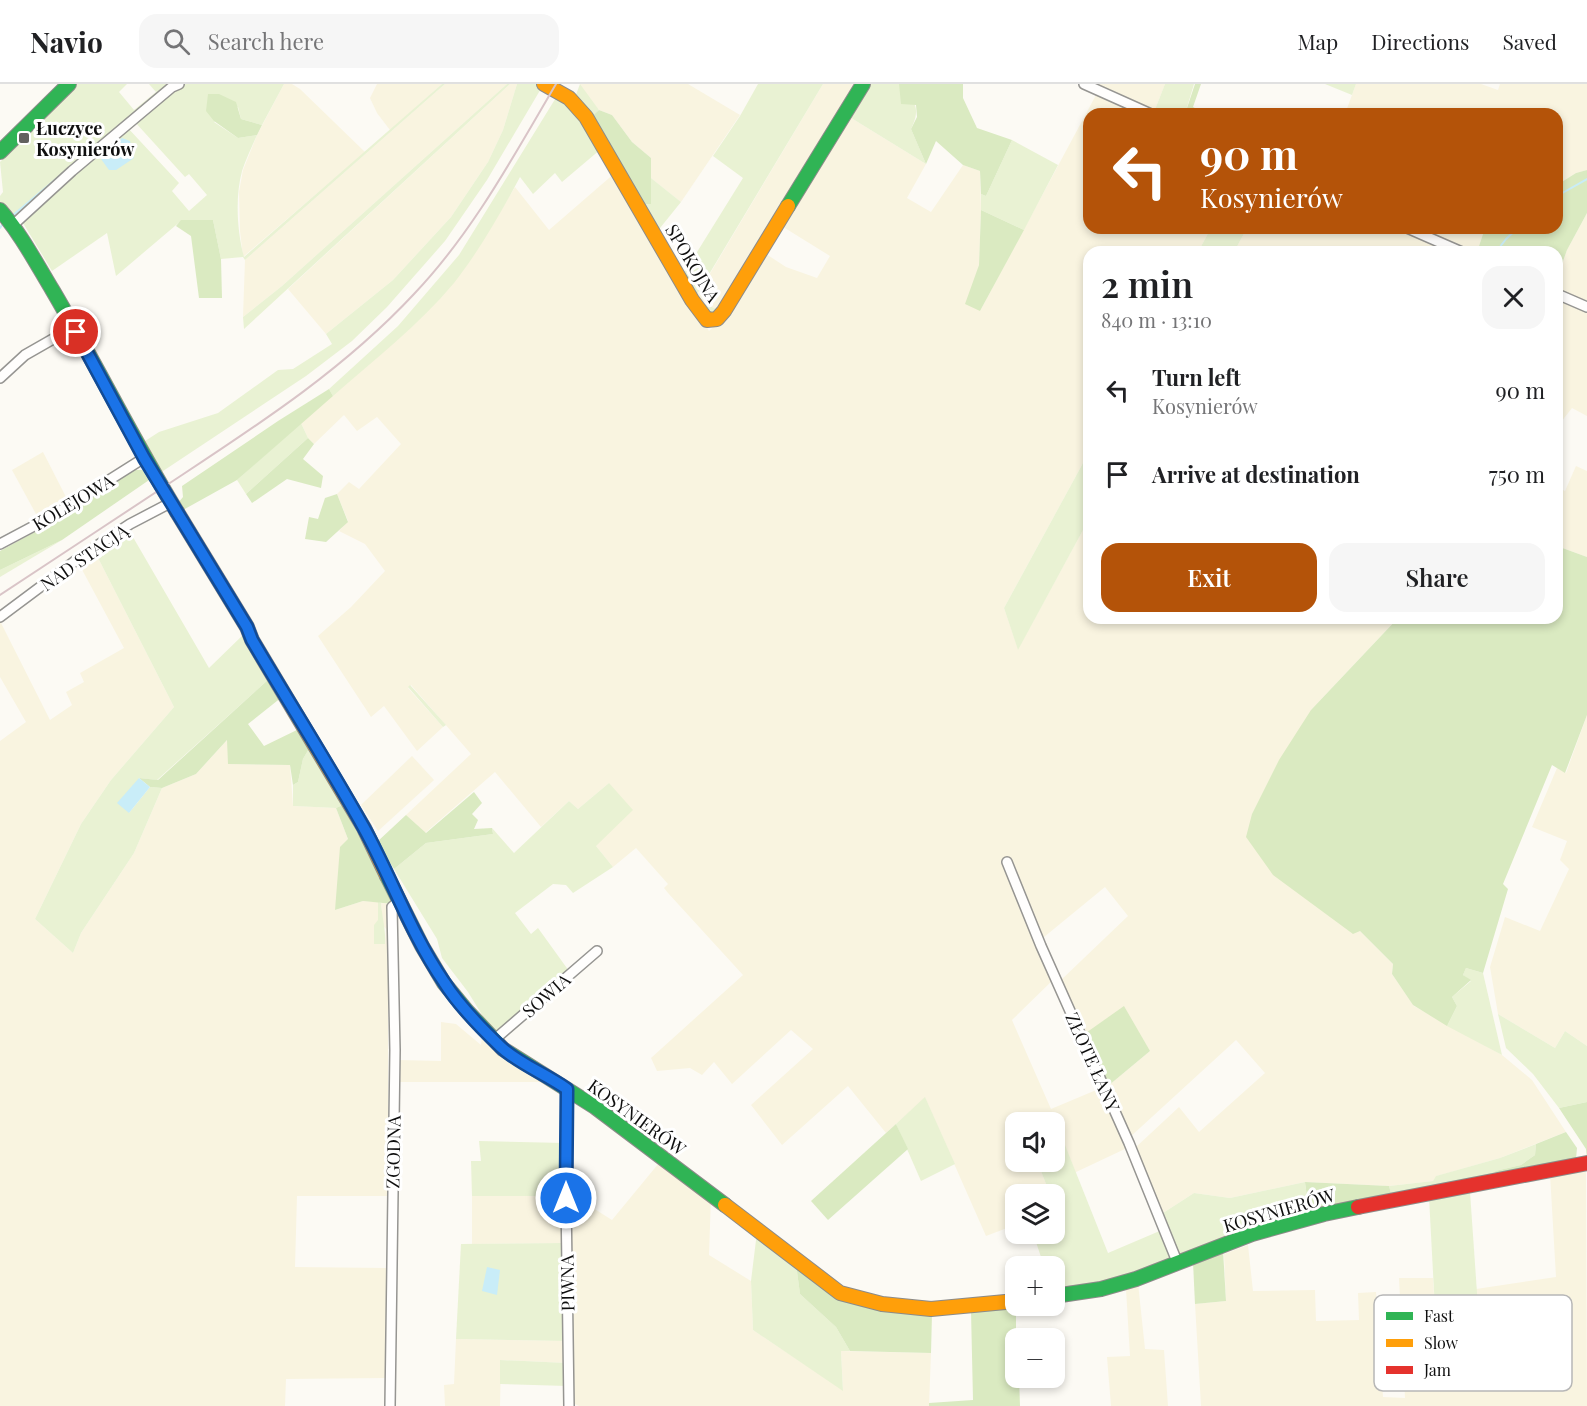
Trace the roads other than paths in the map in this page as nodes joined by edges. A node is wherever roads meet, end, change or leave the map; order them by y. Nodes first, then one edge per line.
1 (69, 84) edge
2 (179, 84) edge
3 (544, 84) edge
4 (863, 84) edge
5 (1084, 84) edge
6 (1137, 108) edge
7 (0, 152) edge
8 (0, 210) edge
9 (13, 225) junction
10 (1421, 234) edge
11 (1448, 246) edge
12 (1563, 297) edge
13 (1587, 307) edge
14 (74, 327) junction
15 (0, 378) edge
16 (144, 458) junction
17 (172, 501) junction
18 (0, 544) edge
19 (0, 617) edge
20 (1007, 862) dead end
21 (399, 901) junction
22 (597, 951) dead end
23 (494, 1040) junction
24 (567, 1089) junction
25 (1587, 1163) edge
26 (1178, 1264) junction
27 (1065, 1295) edge
28 (1005, 1301) edge
29 (390, 1406) edge
30 (569, 1406) edge

1 - 7 street
2 - 9 street
3 - 4 street, SPOKOJNA
5 - 6 street
8 - 9 street, KOSYNIERÓW
9 - 14 street, KOSYNIERÓW
10 - 11 street
12 - 13 street
14 - 15 street
14 - 16 street, KOSYNIERÓW
16 - 17 street, KOSYNIERÓW
16 - 18 street, KOLEJOWA
17 - 19 street, NAD STACJĄ
17 - 21 street, KOSYNIERÓW
20 - 26 street, ZŁOTE ŁANY
21 - 23 street, KOSYNIERÓW
21 - 29 street, ZGODNA
22 - 23 street, SOWIA
23 - 24 street, KOSYNIERÓW
24 - 28 street, KOSYNIERÓW
24 - 30 street, PIWNA
25 - 26 street, KOSYNIERÓW
26 - 27 street, KOSYNIERÓW

